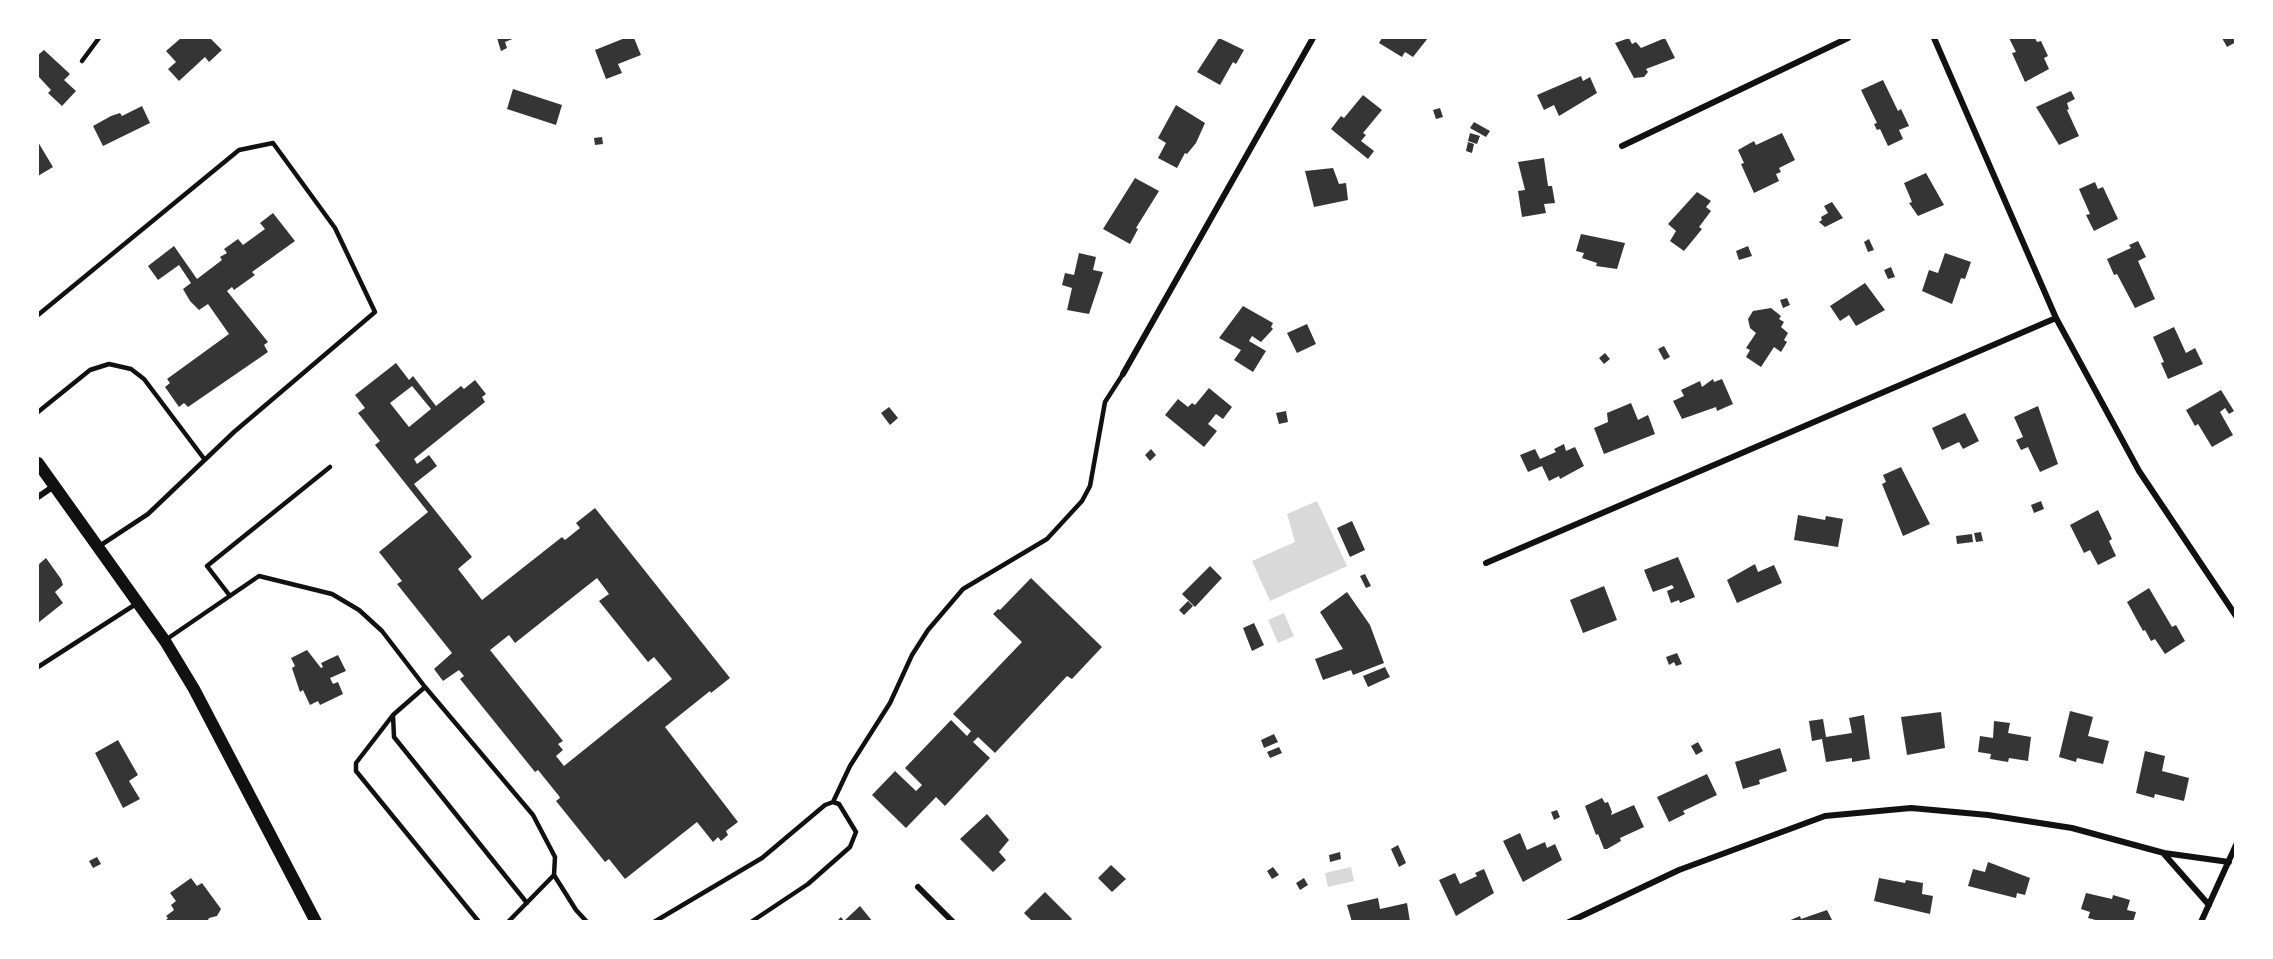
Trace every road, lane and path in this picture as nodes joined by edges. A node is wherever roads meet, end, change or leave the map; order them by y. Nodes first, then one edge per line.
1 (99, 38) edge
2 (1312, 38) edge
3 (1848, 38) edge
4 (1934, 38) edge
5 (81, 62) dead end
6 (1622, 146) dead end
7 (38, 315) edge
8 (2056, 318) junction
9 (1123, 374) joint
10 (38, 412) edge
11 (205, 460) junction
12 (38, 463) edge
13 (330, 467) dead end
14 (54, 486) junction
15 (38, 497) edge
16 (98, 547) junction
17 (1486, 563) dead end
18 (231, 596) junction
19 (138, 603) junction
20 (2235, 616) edge
21 (165, 641) junction
22 (38, 667) edge
23 (425, 687) junction
24 (393, 715) junction
25 (833, 802) junction
26 (2235, 846) edge
27 (2164, 854) junction
28 (2229, 862) junction
29 (554, 875) junction
30 (918, 887) dead end
31 (527, 903) junction
32 (2209, 904) junction
33 (316, 921) edge
34 (479, 921) edge
35 (508, 921) edge
36 (587, 921) edge
37 (654, 921) edge
38 (751, 921) edge
39 (953, 921) edge
40 (1569, 921) edge
41 (2201, 921) edge

1 - 5 lane
2 - 9 street
3 - 6 street
4 - 8 street
7 - 11 lane
8 - 17 street
8 - 20 street
9 - 25 lane
10 - 11 lane
11 - 16 lane
12 - 14 main road
13 - 18 lane
14 - 15 street
14 - 16 main road
16 - 19 main road
18 - 21 lane
18 - 23 lane
19 - 21 main road
19 - 22 lane
21 - 33 main road
23 - 24 lane
23 - 29 lane
24 - 31 lane
24 - 34 lane
25 - 37 lane
25 - 38 lane
26 - 28 street
27 - 28 street
27 - 32 street
27 - 40 street
28 - 32 street
29 - 31 lane
29 - 36 lane
30 - 39 street
31 - 35 lane
32 - 41 street

